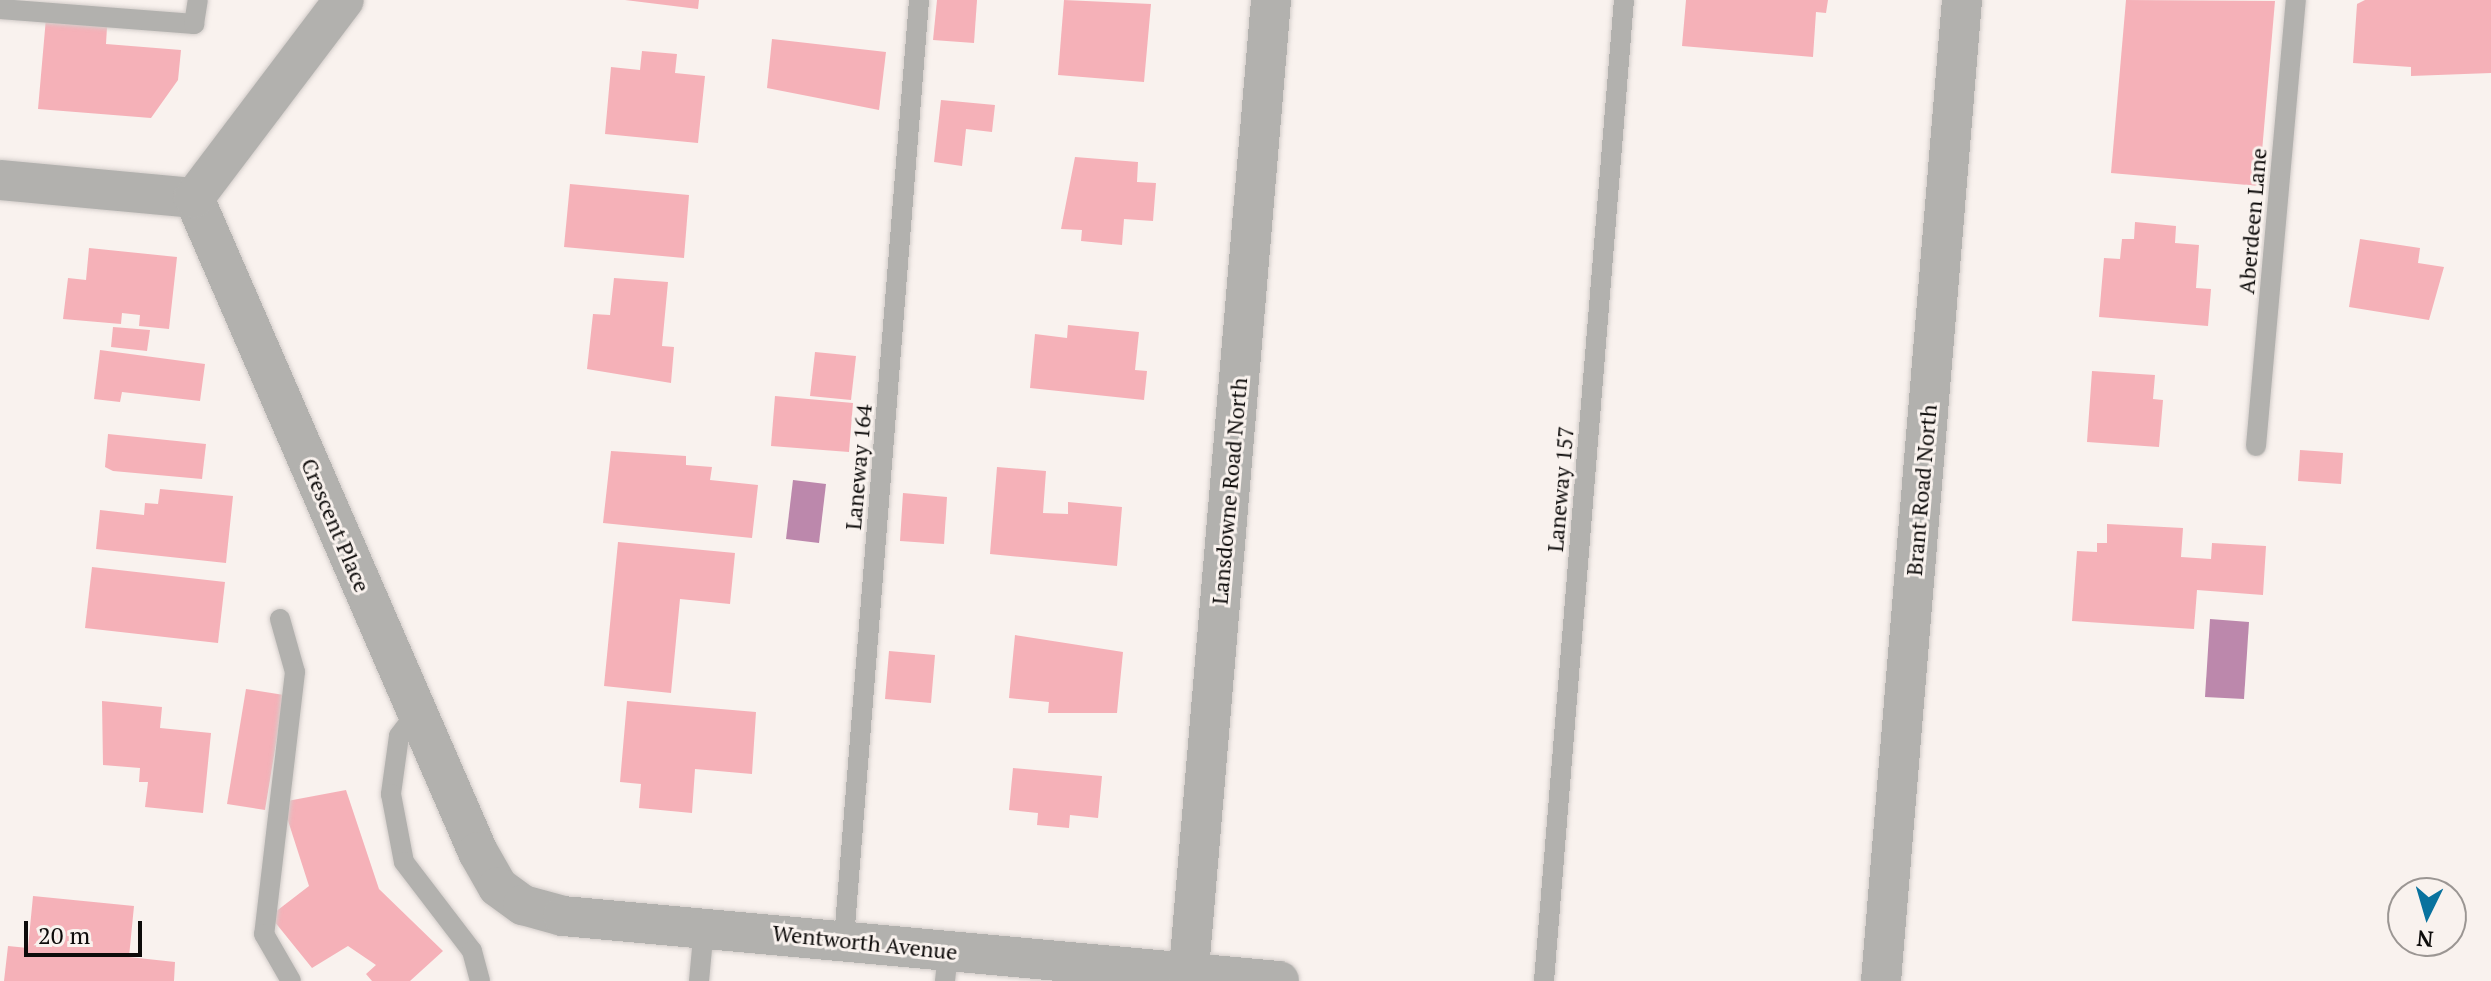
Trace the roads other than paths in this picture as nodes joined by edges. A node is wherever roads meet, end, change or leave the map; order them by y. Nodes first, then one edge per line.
1 (198, 0) edge
2 (344, 0) edge
3 (919, 0) edge
4 (1271, 0) edge
5 (1624, 0) edge
6 (1962, 0) edge
7 (2296, 0) edge
8 (0, 9) edge
9 (0, 180) edge
10 (194, 198) junction
11 (2256, 446) dead end
12 (280, 619) dead end
13 (417, 712) junction
14 (478, 852) joint
15 (704, 927) junction
16 (844, 939) junction
17 (946, 965) edge
18 (1188, 978) edge
19 (291, 981) edge
20 (480, 981) edge
21 (699, 981) edge
22 (1279, 981) edge
23 (1544, 981) edge
24 (1881, 981) edge

1 - 8 lane
2 - 10 street
3 - 16 lane, Laneway 164
4 - 18 street, Lansdowne Road North
5 - 23 lane, Laneway 157
6 - 24 street, Brant Road North
7 - 11 lane, Aberdeen Lane
9 - 10 street
10 - 13 street, Crescent Place
12 - 19 lane
13 - 14 street, Crescent Place
13 - 20 lane
14 - 15 street, Wentworth Avenue
15 - 16 street, Wentworth Avenue
15 - 21 lane
16 - 17 street, Wentworth Avenue
17 - 18 street, Wentworth Avenue
18 - 22 street, Wentworth Avenue

